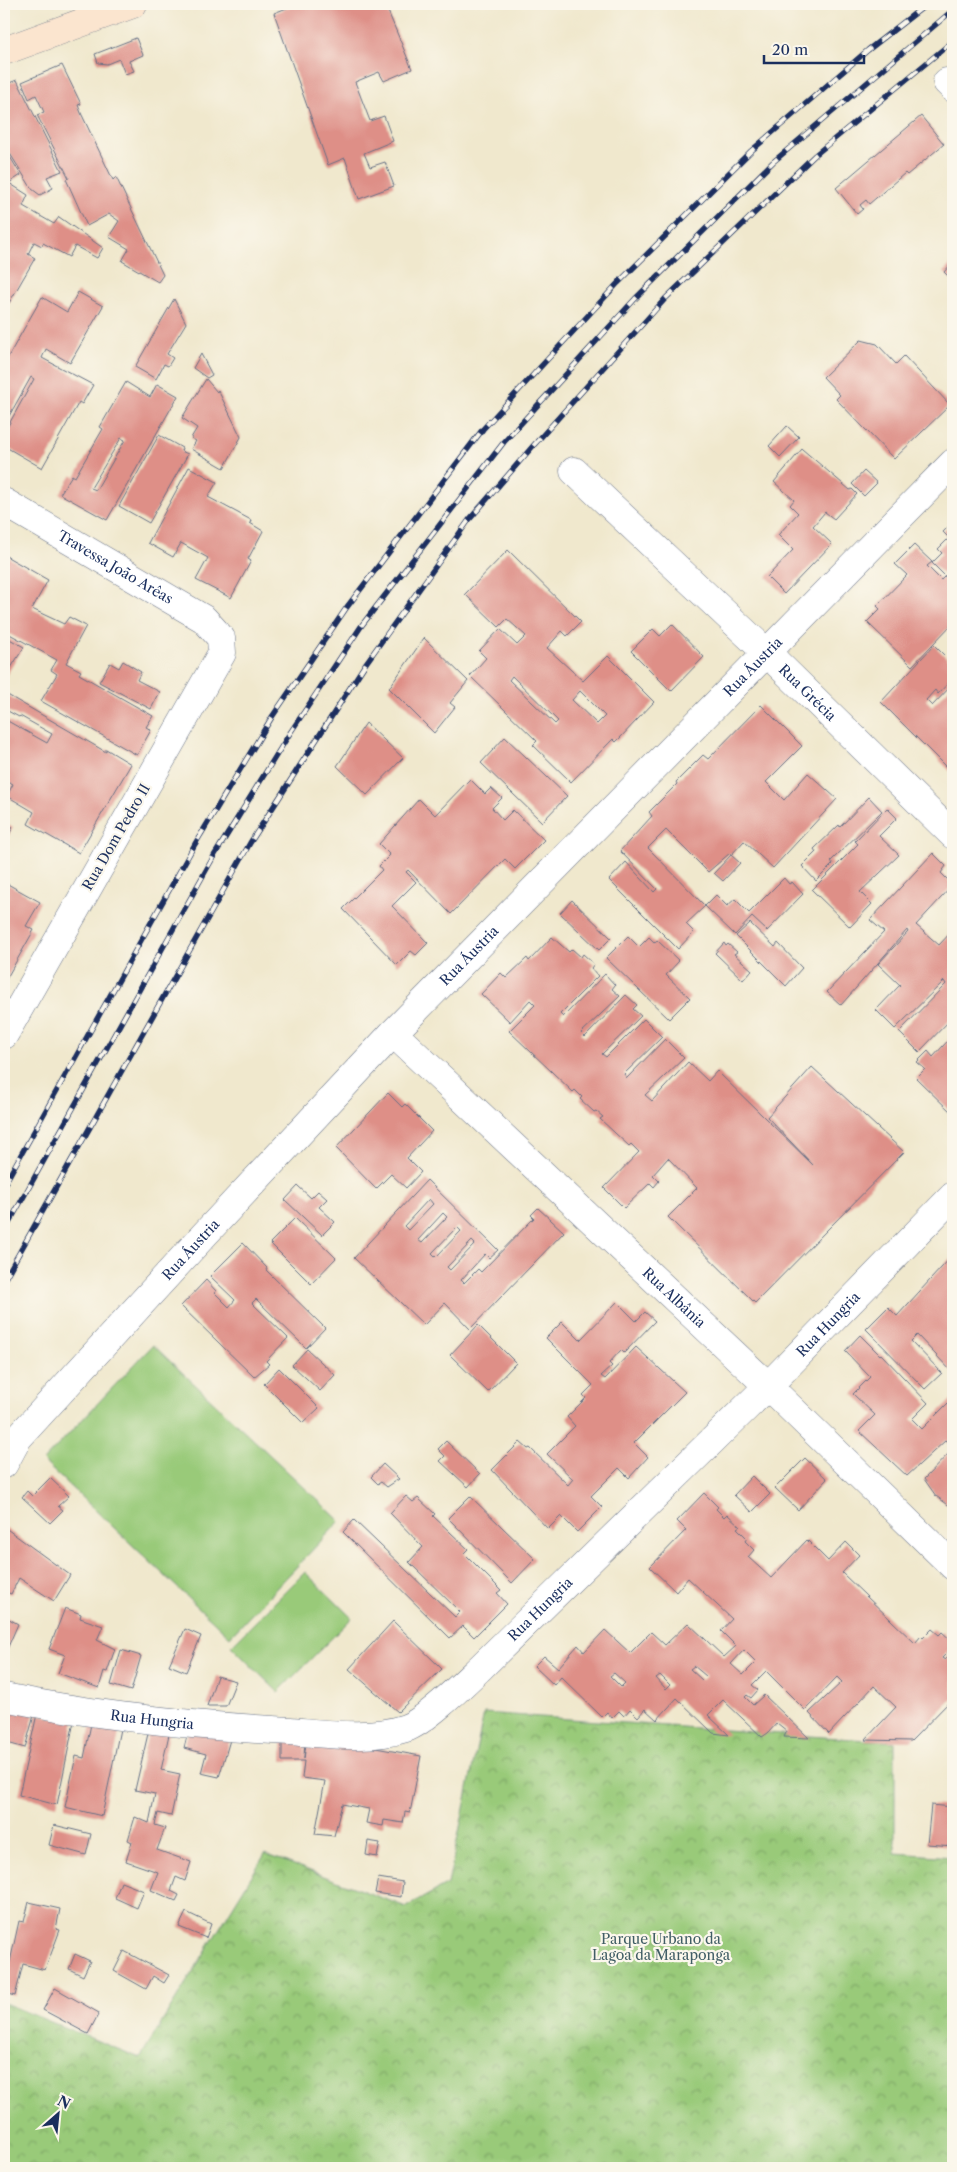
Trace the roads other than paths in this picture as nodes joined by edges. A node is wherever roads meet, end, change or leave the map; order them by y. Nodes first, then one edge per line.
1 (133, 4) edge
2 (4, 51) edge
3 (953, 463) edge
4 (574, 471) dead end
5 (4, 502) edge
6 (220, 638) joint
7 (767, 652) junction
8 (953, 835) edge
9 (393, 1034) junction
10 (4, 1035) edge
11 (952, 1200) edge
12 (768, 1386) junction
13 (4, 1464) edge
14 (953, 1566) edge
15 (4, 1697) edge

1 - 2 main road
3 - 7 street, Rua Áustria
4 - 7 street, Rua Grécia
5 - 6 street, Travessa João Arêas
6 - 10 street, Rua Dom Pedro II
7 - 8 street, Rua Grécia
7 - 9 street, Rua Áustria
9 - 12 street, Rua Albânia
9 - 13 street, Rua Áustria
11 - 12 street, Rua Hungria
12 - 14 street, Rua Albânia
12 - 15 street, Rua Hungria

